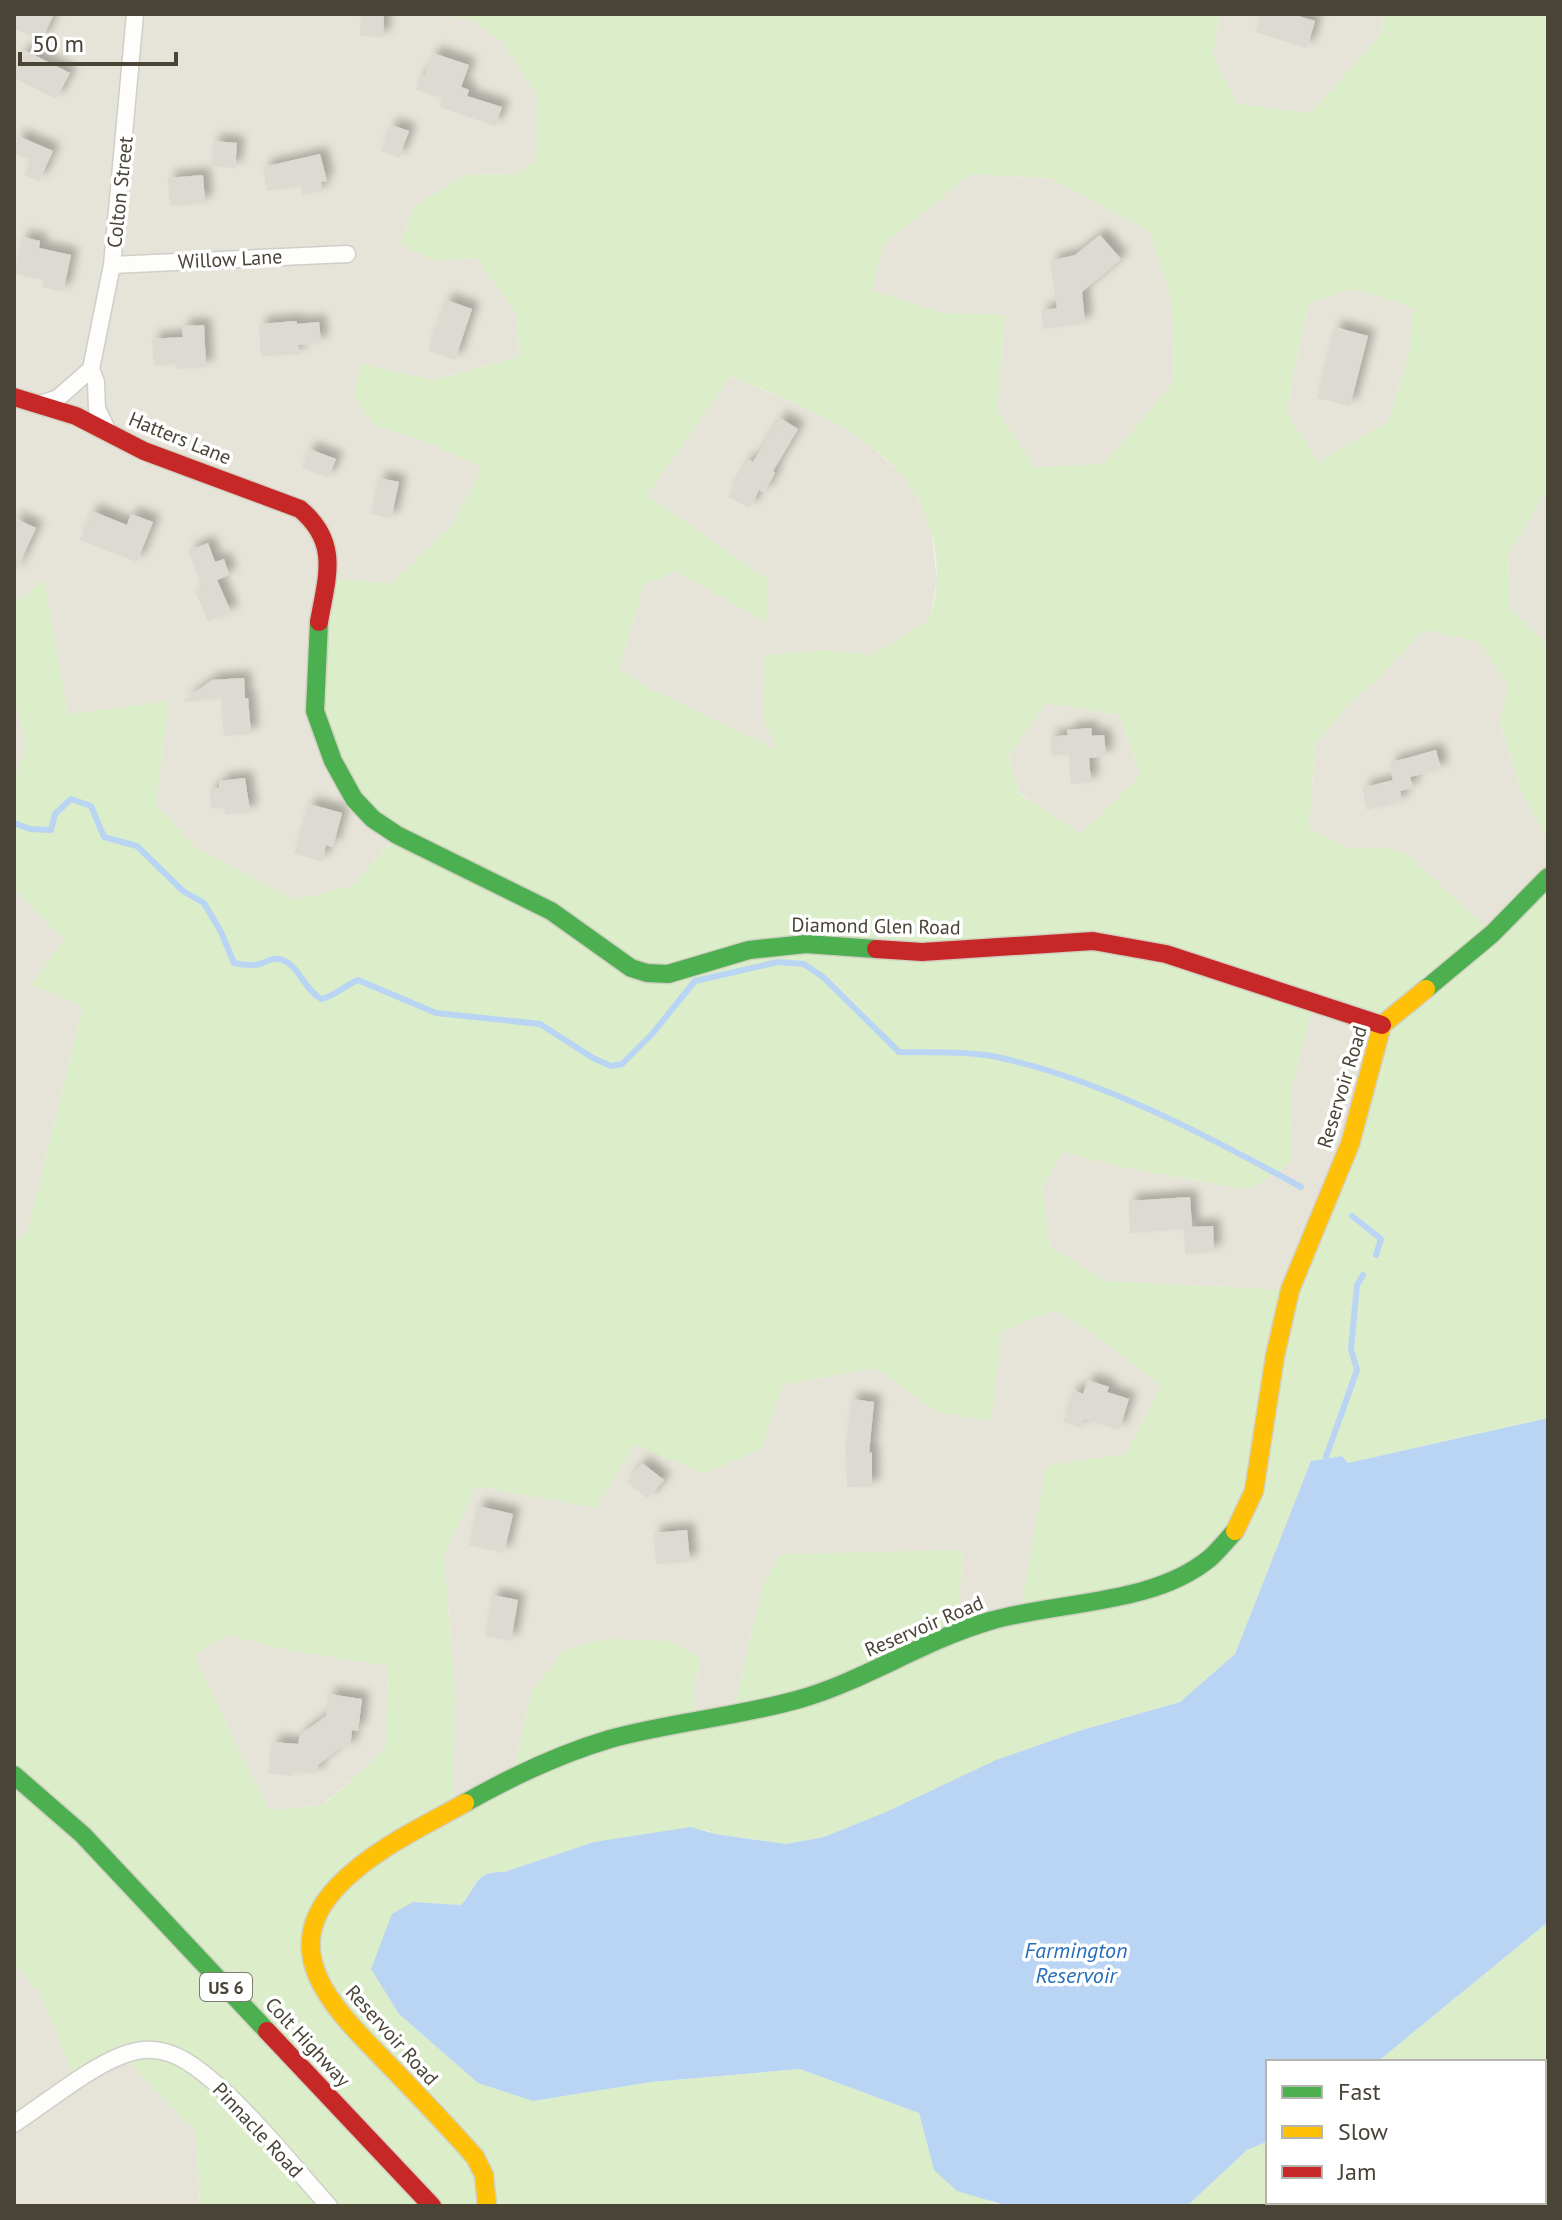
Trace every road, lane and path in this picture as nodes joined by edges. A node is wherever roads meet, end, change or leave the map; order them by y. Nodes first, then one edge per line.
1 (135, 14) edge
2 (347, 254) dead end
3 (112, 265) junction
4 (91, 369) junction
5 (14, 397) edge
6 (40, 404) junction
7 (108, 431) junction
8 (321, 532) joint
9 (1548, 877) edge
10 (1382, 1025) junction
11 (14, 1775) edge
12 (14, 2124) edge
13 (329, 2206) edge
14 (432, 2206) edge
15 (487, 2206) edge

1 - 3 street, Colton Street
2 - 3 street, Willow Lane
3 - 4 street, Colton Street
4 - 6 street
4 - 7 street, Colton Street
5 - 6 main road, Hatters Lane
6 - 7 main road, Hatters Lane
7 - 8 main road, Hatters Lane
8 - 10 main road, Diamond Glen Road
9 - 10 main road, Reservoir Road
10 - 15 main road, Reservoir Road
11 - 14 main road, Colt Highway / US 6
12 - 13 street, Pinnacle Road

